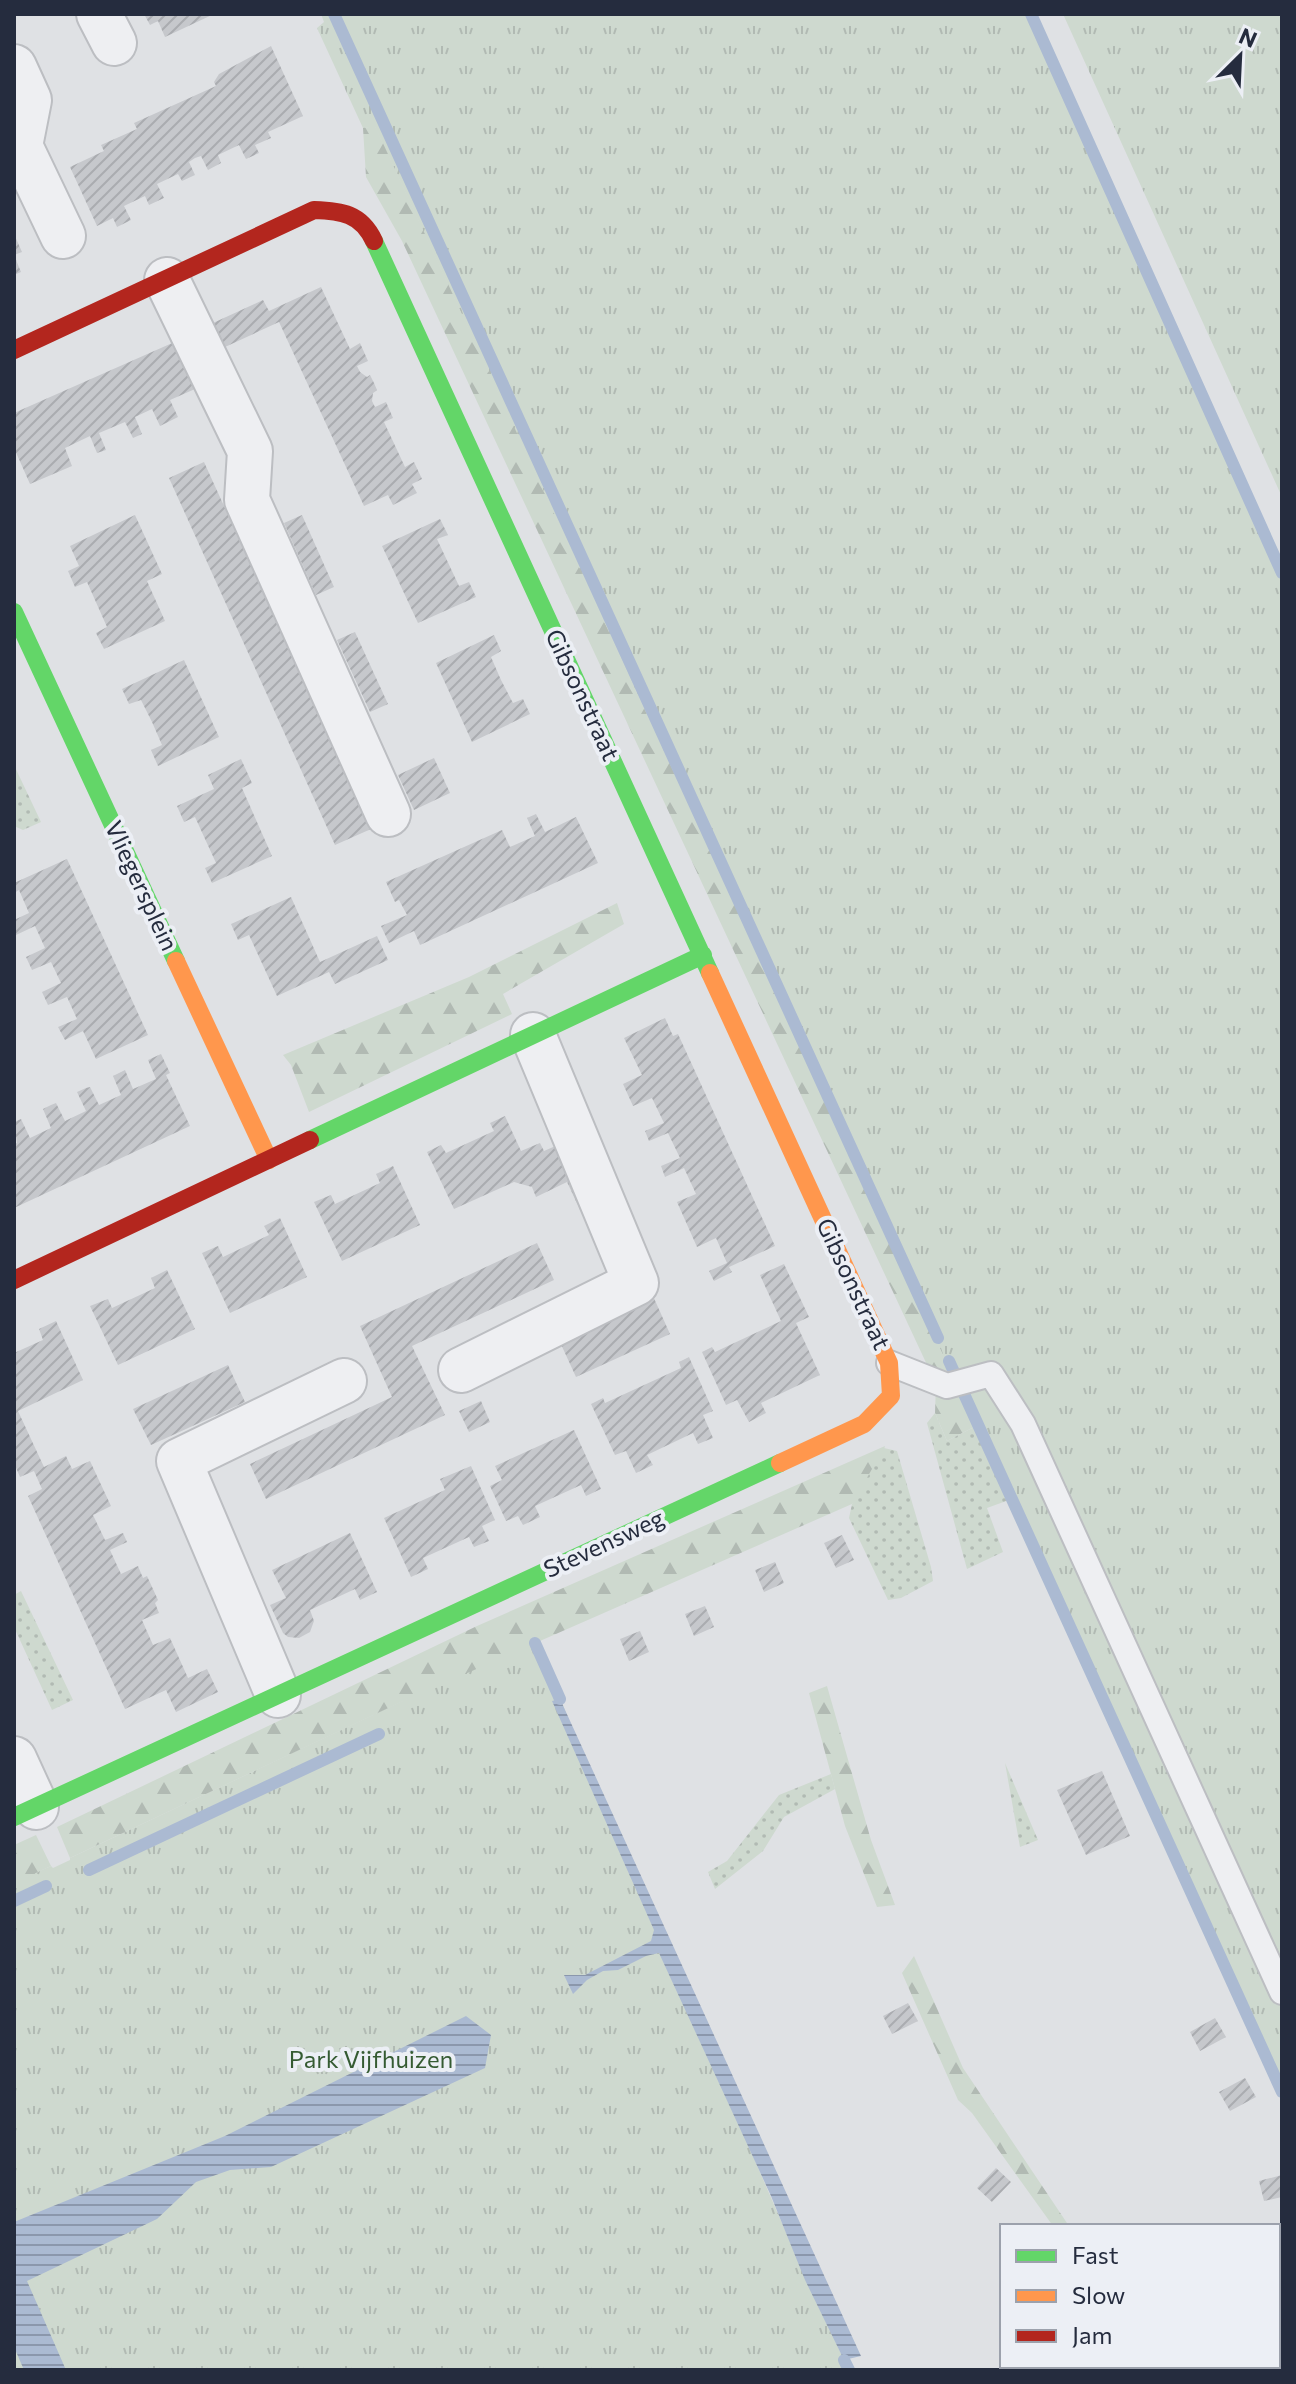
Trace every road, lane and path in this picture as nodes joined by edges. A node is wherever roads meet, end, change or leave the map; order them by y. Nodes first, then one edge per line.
1 (14, 67) edge
2 (63, 236) dead end
3 (167, 280) junction
4 (14, 350) edge
5 (14, 612) edge
6 (388, 814) dead end
7 (703, 955) junction
8 (533, 1035) junction
9 (269, 1160) junction
10 (14, 1280) edge
11 (889, 1363) junction
12 (461, 1370) dead end
13 (344, 1381) dead end
14 (278, 1695) junction
15 (14, 1759) edge
16 (25, 1812) edge
17 (1282, 1992) edge

1 - 2 street
3 - 4 street, Gibsonstraat
3 - 6 street
3 - 7 street, Gibsonstraat
5 - 9 street, Vliegersplein
7 - 8 street
7 - 11 street, Gibsonstraat
8 - 9 street
8 - 12 street
9 - 10 street
11 - 14 street, Stevensweg
11 - 17 lane
13 - 14 street
14 - 16 street, Stevensweg
15 - 16 street

